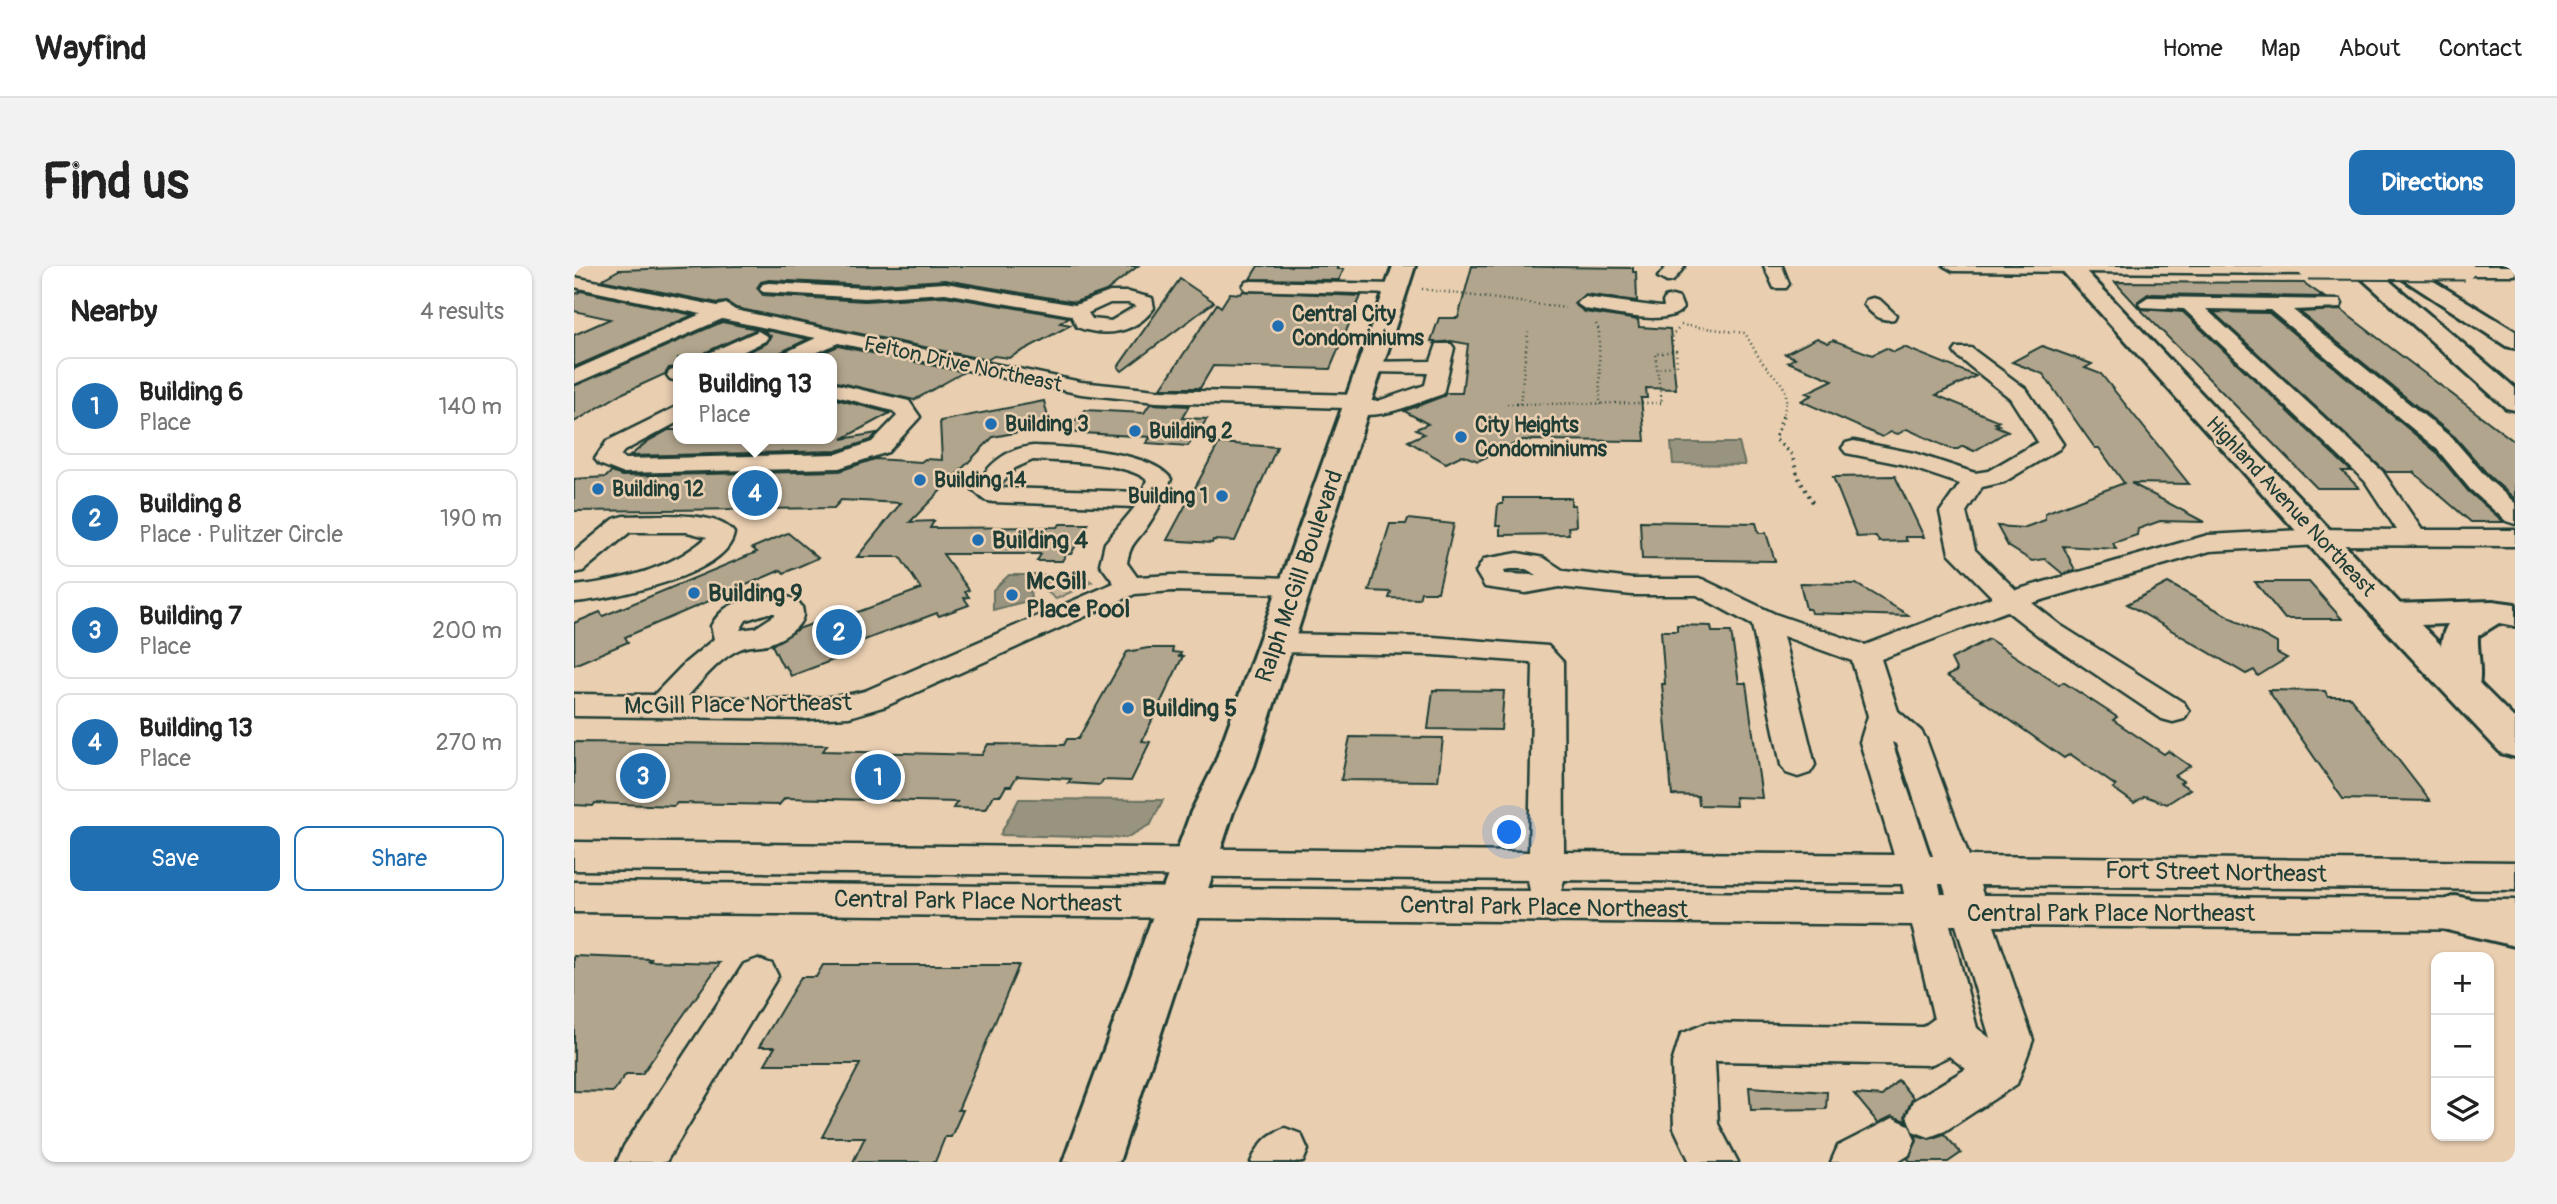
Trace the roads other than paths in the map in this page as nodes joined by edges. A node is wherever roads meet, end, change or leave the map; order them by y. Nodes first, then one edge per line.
1 (1773, 266) edge
2 (1953, 266) edge
3 (2070, 267) edge
4 (2376, 270) edge
5 (2515, 270) edge
6 (801, 271) dead end
7 (1404, 281) edge
8 (574, 282) edge
9 (1780, 285) dead end
10 (1252, 286) dead end
11 (757, 295) junction
12 (1672, 302) dead end
13 (2148, 303) dead end
14 (2189, 303) junction
15 (2275, 304) junction
16 (2333, 304) dead end
17 (1585, 308) road end
18 (1078, 311) dead end
19 (722, 312) junction
20 (2472, 317) junction
21 (758, 337) dead end
22 (835, 337) junction
23 (2515, 341) edge
24 (1964, 352) dead end
25 (724, 353) edge
26 (800, 353) edge
27 (2510, 356) edge
28 (1370, 366) junction
29 (574, 378) edge
30 (837, 390) edge
31 (2515, 402) edge
32 (1357, 405) junction
33 (673, 416) edge
34 (1854, 448) dead end
35 (1974, 481) junction
36 (1152, 499) junction
37 (2515, 516) edge
38 (2320, 537) junction
39 (2415, 538) junction
40 (2515, 538) edge
41 (574, 565) edge
42 (1556, 578) dead end
43 (1130, 586) junction
44 (1296, 586) junction
45 (574, 594) edge
46 (2011, 600) junction
47 (2504, 614) edge
48 (2391, 615) junction
49 (1765, 620) junction
50 (733, 640) dead end
51 (1276, 643) junction
52 (1865, 655) junction
53 (2466, 692) junction
54 (574, 705) edge
55 (663, 705) junction
56 (2173, 711) dead end
57 (1884, 716) junction
58 (2515, 743) edge
59 (1798, 765) dead end
60 (2515, 767) edge
61 (574, 856) edge
62 (1546, 865) junction
63 (1916, 868) junction
64 (1955, 868) junction
65 (2515, 876) edge
66 (1187, 883) junction
67 (574, 897) edge
68 (1544, 908) junction
69 (1928, 911) junction
70 (1971, 912) junction
71 (2455, 915) junction
72 (2515, 915) edge
73 (2515, 927) edge
74 (758, 976) dead end
75 (1946, 982) junction
76 (1993, 982) junction
77 (1951, 1033) junction
78 (2002, 1070) junction
79 (640, 1162) edge
80 (1091, 1162) edge
81 (1715, 1162) edge
82 (1854, 1162) edge

1 - 9 street
2 - 3 street
3 - 5 street, bridge
3 - 38 main road, Highland Avenue Northeast
4 - 20 main road
4 - 27 main road
4 - 31 main road
6 - 11 street
7 - 10 street
7 - 28 main road, Ralph McGill Boulevard
8 - 19 street, Felton Drive Northeast
11 - 18 street
11 - 19 street
12 - 17 street
13 - 14 street
14 - 15 street
14 - 39 street
15 - 16 street
15 - 37 street
19 - 22 street, Felton Drive Northeast
19 - 29 street
20 - 23 main road
20 - 27 main road
21 - 25 street
22 - 26 street
22 - 32 street, Felton Drive Northeast
24 - 35 street
28 - 32 main road, Ralph McGill Boulevard
28 - 32 street, Felton Drive Northeast
30 - 33 street
32 - 44 main road, Ralph McGill Boulevard
34 - 35 street
35 - 46 street
36 - 36 street
36 - 43 street
38 - 39 street
38 - 46 street
38 - 48 main road, Highland Avenue Northeast
39 - 40 street
41 - 45 street
42 - 49 street
43 - 44 street, McGill Place Northeast
43 - 55 street, McGill Place Northeast
44 - 51 main road, Ralph McGill Boulevard
46 - 52 street
46 - 56 street
47 - 48 main road
47 - 53 main road
48 - 53 main road, Highland Avenue Northeast
49 - 52 street
49 - 59 street
50 - 55 street
51 - 62 street
51 - 66 main road, Ralph McGill Boulevard
52 - 57 street
53 - 58 main road, Highland Avenue Northeast
53 - 60 main road
54 - 55 street, McGill Place Northeast
57 - 63 street
57 - 64 street
61 - 66 street, Central Park Place Northeast
62 - 63 street, Central Park Place Northeast
62 - 66 street, Central Park Place Northeast
62 - 68 street
63 - 64 street, Fort Street Northeast
63 - 69 street
64 - 65 street, Fort Street Northeast
64 - 70 street
66 - 67 street, Central Park Place Northeast
66 - 68 street, Central Park Place Northeast
66 - 80 main road, Ralph McGill Boulevard
68 - 69 street, Central Park Place Northeast
69 - 70 street, Central Park Place Northeast
69 - 75 street
70 - 71 street, Central Park Place Northeast
70 - 76 street
71 - 72 street, Central Park Place Northeast
71 - 73 main road
74 - 79 street
75 - 76 street
75 - 77 street
76 - 78 street
77 - 78 street
77 - 81 street
78 - 82 street

